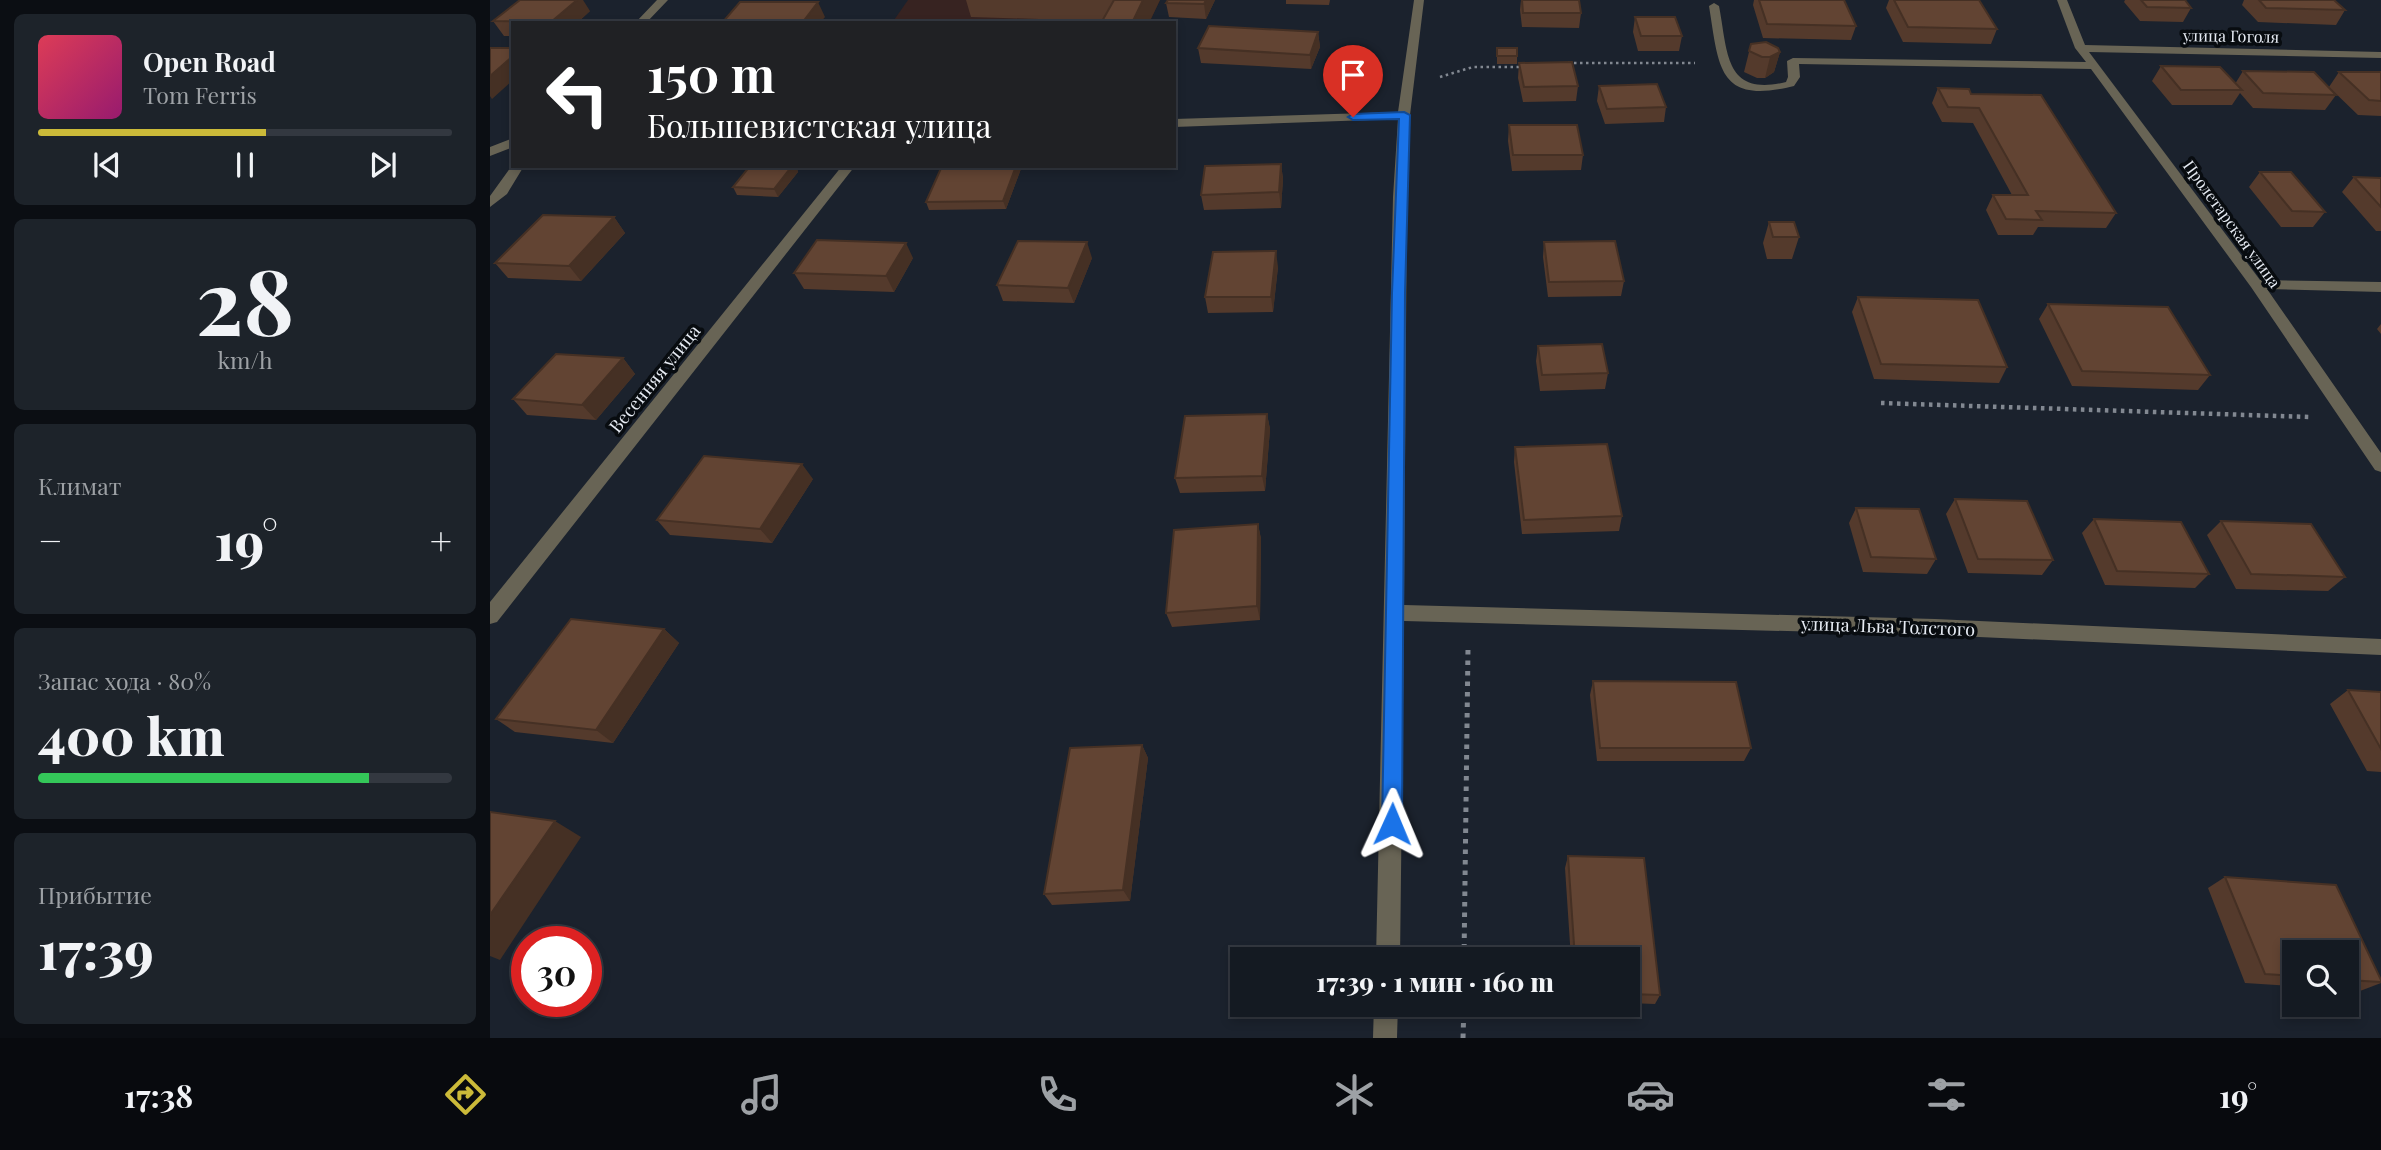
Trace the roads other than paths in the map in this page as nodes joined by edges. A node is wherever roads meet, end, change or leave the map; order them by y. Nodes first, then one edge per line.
1 (663, 0) edge
2 (1419, 0) edge
3 (2062, 0) edge
4 (1714, 6) dead end
5 (642, 21) edge
6 (2081, 48) junction
7 (2381, 55) edge
8 (2093, 66) junction
9 (1404, 115) junction
10 (1176, 123) edge
11 (511, 143) edge
12 (511, 151) edge
13 (490, 154) edge
14 (517, 168) edge
15 (847, 168) edge
16 (490, 203) edge
17 (2256, 285) junction
18 (2381, 287) edge
19 (2381, 466) edge
20 (1395, 613) junction
21 (490, 615) edge
22 (2381, 647) edge
23 (1388, 947) edge
24 (1386, 1017) edge
25 (1385, 1038) edge

1 - 5 street
2 - 9 street
3 - 6 street, Пролетарская улица
4 - 8 street
6 - 7 street, улица Гоголя
6 - 8 street, Пролетарская улица
8 - 17 street, Пролетарская улица
9 - 10 street
9 - 20 street
11 - 13 street
12 - 13 street
14 - 16 street
15 - 21 street, Весенняя улица
17 - 18 street
17 - 19 street, Пролетарская улица
20 - 22 street, улица Льва Толстого
20 - 23 street
24 - 25 street

